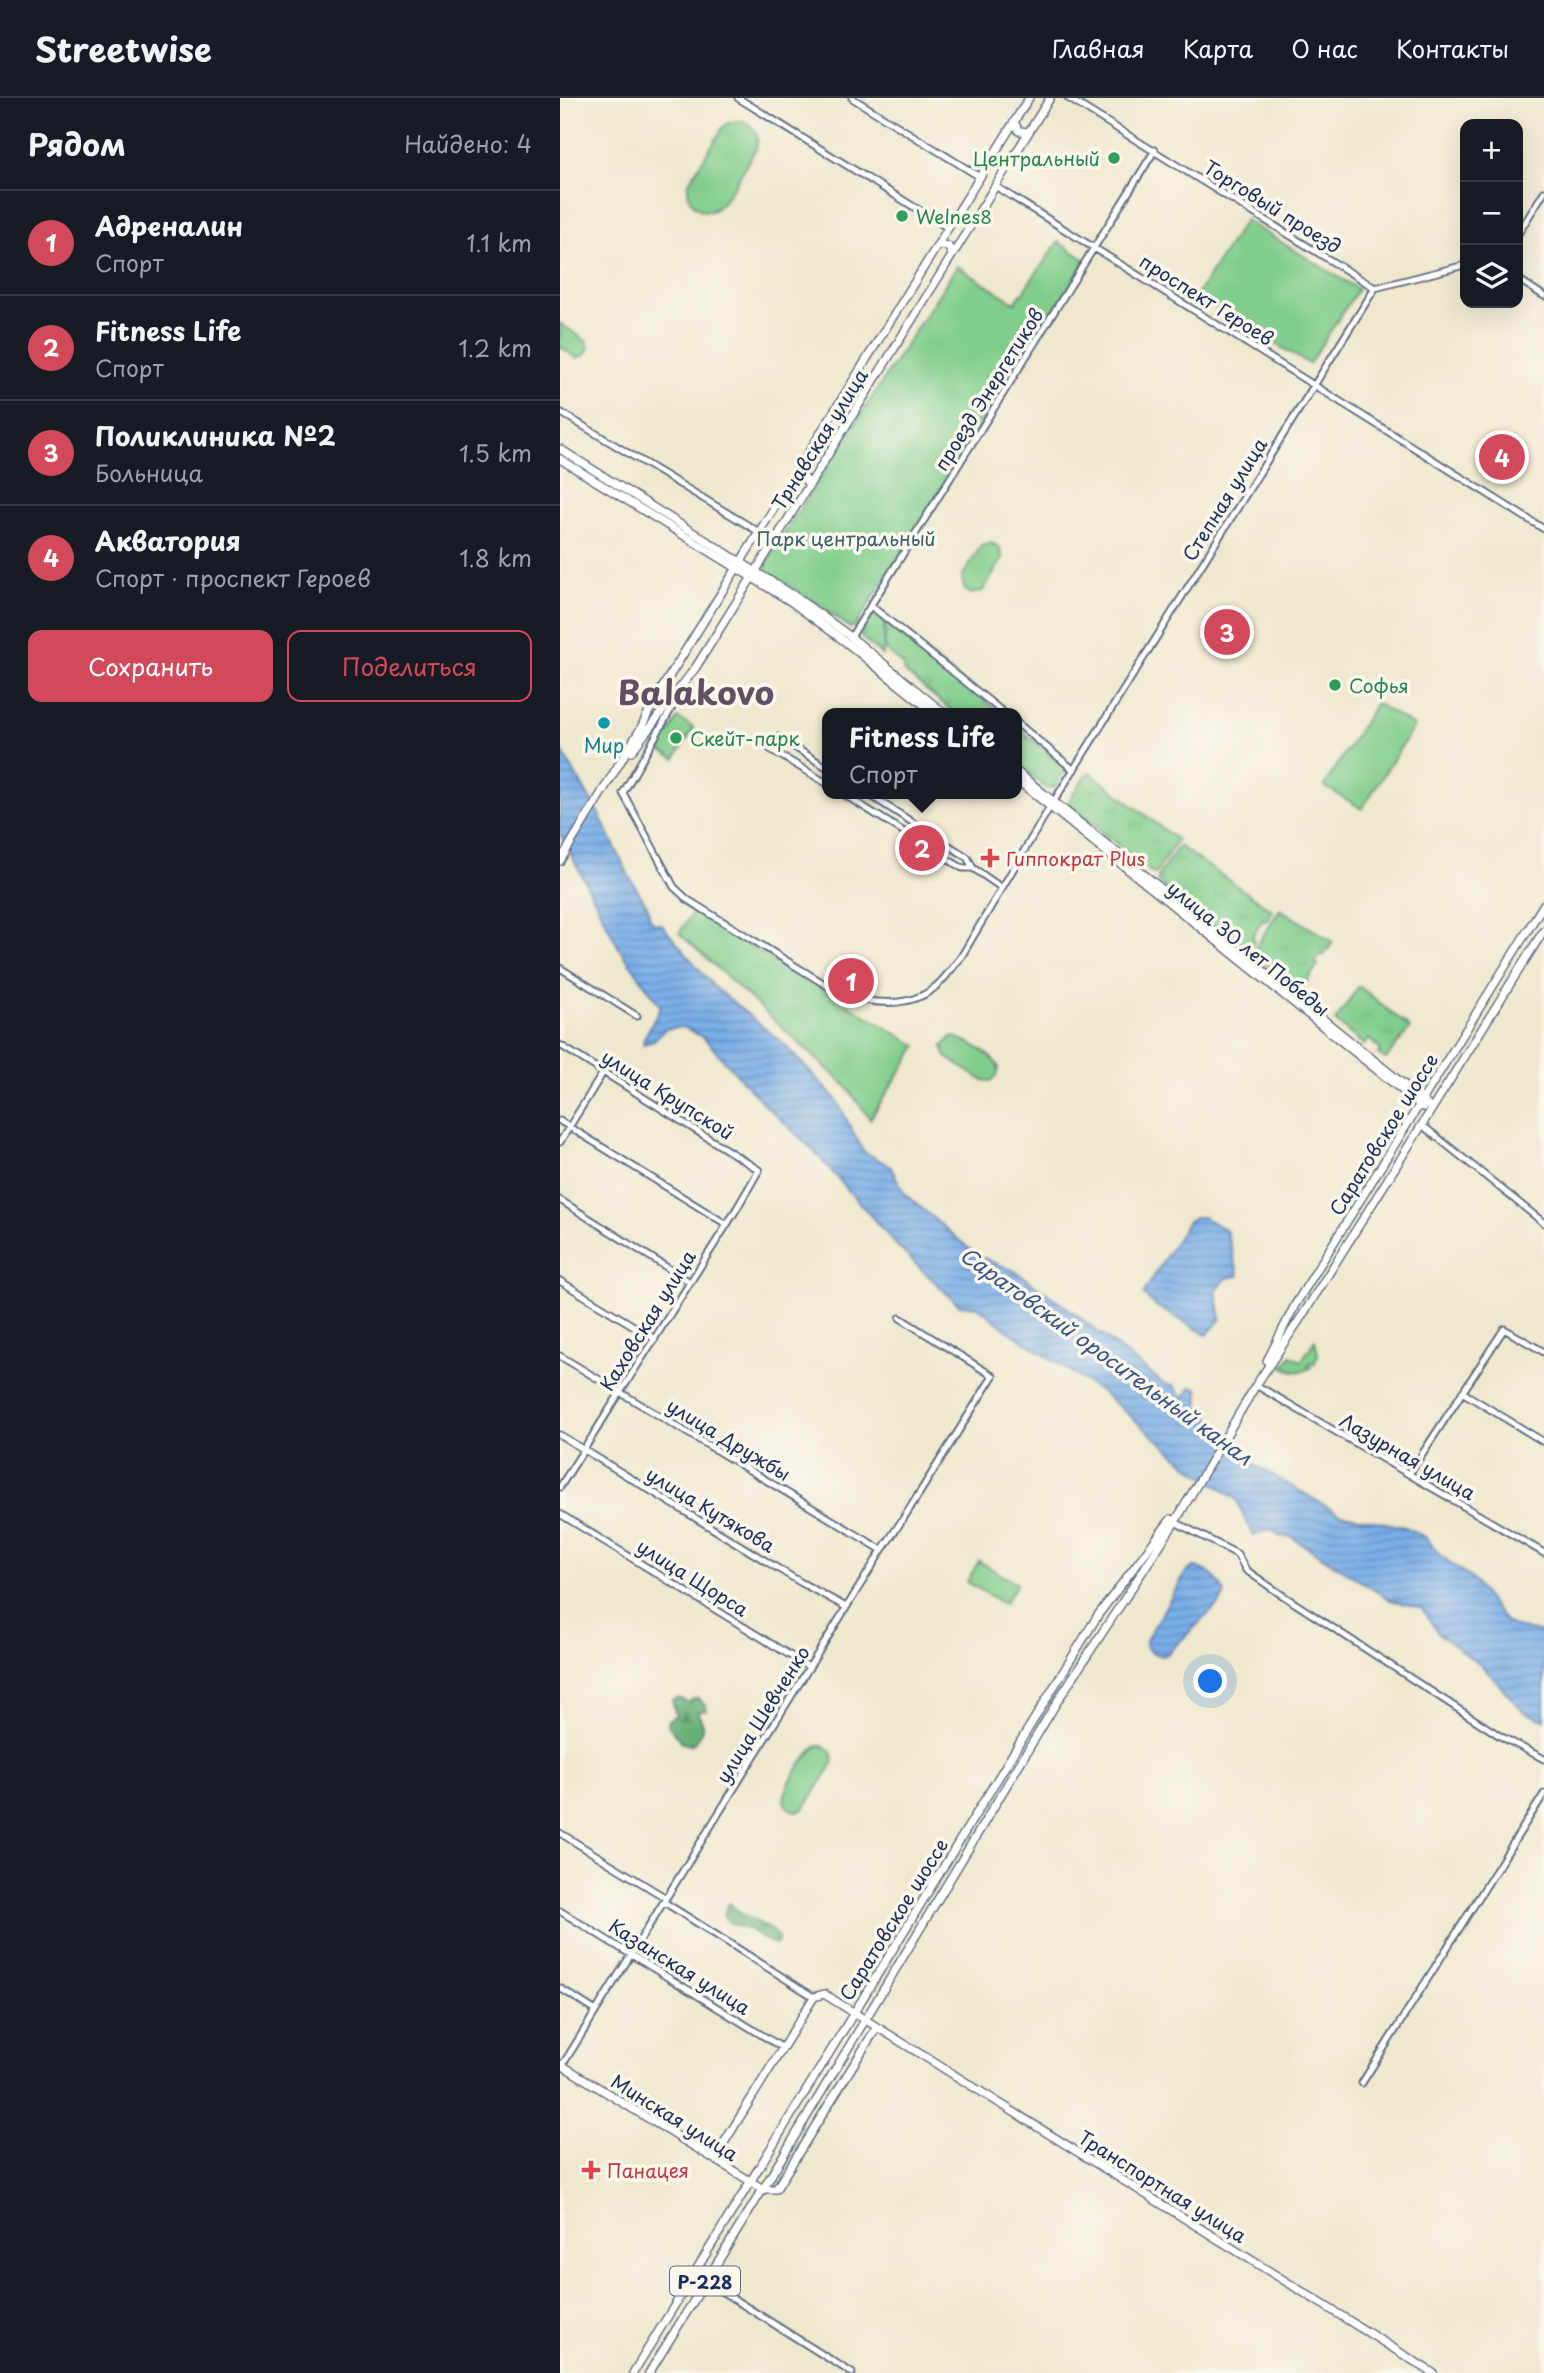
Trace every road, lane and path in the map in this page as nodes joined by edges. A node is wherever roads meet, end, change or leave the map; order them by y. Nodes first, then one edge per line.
1 (737, 98) edge
2 (852, 98) edge
3 (1029, 98) edge
4 (1050, 98) edge
5 (1068, 98) edge
6 (1014, 122) junction
7 (1029, 132) junction
8 (1155, 150) junction
9 (980, 177) junction
10 (995, 187) junction
11 (1544, 192) edge
12 (1523, 226) edge
13 (948, 228) junction
14 (938, 245) junction
15 (1094, 248) junction
16 (952, 255) junction
17 (1460, 266) edge
18 (1523, 282) edge
19 (1375, 288) junction
20 (1544, 296) edge
21 (1314, 385) junction
22 (560, 412) edge
23 (560, 446) edge
24 (560, 459) edge
25 (795, 474) junction
26 (809, 486) junction
27 (777, 503) junction
28 (792, 514) junction
29 (1544, 528) edge
30 (759, 532) junction
31 (739, 566) junction
32 (754, 575) junction
33 (871, 606) junction
34 (849, 640) junction
35 (685, 684) junction
36 (654, 701) junction
37 (928, 708) edge
38 (937, 708) edge
39 (998, 708) edge
40 (666, 709) junction
41 (1022, 727) edge
42 (646, 732) junction
43 (778, 737) dead end
44 (655, 738) junction
45 (771, 749) dead end
46 (822, 764) edge
47 (1073, 770) junction
48 (1022, 777) edge
49 (822, 780) edge
50 (608, 783) junction
51 (1022, 783) edge
52 (851, 799) edge
53 (876, 799) edge
54 (1052, 804) junction
55 (562, 858) edge
56 (973, 868) junction
57 (1002, 888) junction
58 (1544, 904) edge
59 (1544, 930) edge
60 (1522, 941) junction
61 (1533, 947) junction
62 (560, 968) edge
63 (637, 1016) dead end
64 (560, 1045) edge
65 (604, 1071) junction
66 (1421, 1103) junction
67 (1431, 1110) junction
68 (560, 1121) edge
69 (1422, 1125) junction
70 (569, 1127) junction
71 (560, 1142) edge
72 (759, 1170) joint
73 (560, 1200) edge
74 (1544, 1223) edge
75 (726, 1224) junction
76 (560, 1281) edge
77 (690, 1282) junction
78 (900, 1318) dead end
79 (655, 1339) junction
80 (1278, 1346) junction
81 (1544, 1352) edge
82 (560, 1356) edge
83 (1256, 1385) junction
84 (1462, 1392) junction
85 (619, 1393) junction
86 (560, 1435) edge
87 (1544, 1442) edge
88 (584, 1450) junction
89 (1409, 1474) junction
90 (560, 1487) edge
91 (1193, 1491) junction
92 (560, 1514) edge
93 (1175, 1522) junction
94 (882, 1550) junction
95 (1544, 1553) edge
96 (1121, 1584) junction
97 (1127, 1594) junction
98 (846, 1607) junction
99 (809, 1667) junction
100 (1544, 1759) edge
101 (1544, 1794) edge
102 (560, 1833) edge
103 (665, 1900) junction
104 (560, 1911) edge
105 (632, 1955) junction
106 (560, 1988) edge
107 (814, 1997) junction
108 (596, 2011) junction
109 (854, 2013) junction
110 (865, 2020) junction
111 (877, 2027) junction
112 (783, 2048) junction
113 (561, 2066) edge
114 (1362, 2083) dead end
115 (714, 2160) junction
116 (751, 2182) junction
117 (763, 2189) junction
118 (705, 2281) junction
119 (633, 2373) edge
120 (649, 2373) edge
121 (852, 2373) edge
122 (1433, 2373) edge

1 - 13 street
2 - 9 street, проспект Героев
3 - 6 main road, Трнавская улица
4 - 7 main road, Трнавская улица
5 - 8 street, Торговый проезд
6 - 7 main road
6 - 9 main road, Трнавская улица
7 - 10 main road, Трнавская улица
8 - 15 street, проезд Энергетиков
8 - 19 street, Торговый проезд
9 - 10 main road, проспект Героев
9 - 13 main road, Трнавская улица
10 - 15 street, проспект Героев
10 - 16 main road, Трнавская улица
11 - 12 street
13 - 14 main road, Трнавская улица
14 - 16 main road
14 - 25 main road, Трнавская улица
15 - 21 street, проспект Героев
15 - 33 street, проезд Энергетиков
16 - 26 main road, Трнавская улица
17 - 19 street
18 - 20 street
19 - 21 street, Степная улица
21 - 29 street, проспект Героев
21 - 47 street, Степная улица
22 - 30 street
23 - 31 main road
24 - 31 main road
25 - 26 main road
25 - 27 main road, Трнавская улица
26 - 28 main road, Трнавская улица
27 - 28 main road
27 - 30 main road, Трнавская улица
28 - 32 main road, Трнавская улица
30 - 31 main road, Трнавская улица
31 - 32 main road
31 - 36 main road, Трнавская улица
32 - 34 main road
32 - 35 main road, Трнавская улица
33 - 34 street, проезд Энергетиков
33 - 39 street
34 - 37 main road
34 - 38 main road
35 - 40 main road, Трнавская улица
35 - 44 street
36 - 40 main road
36 - 50 main road, Трнавская улица
40 - 42 main road, Трнавская улица
41 - 47 street
42 - 44 street
42 - 50 main road, Трнавская улица
43 - 46 street
44 - 57 street, Степная улица
45 - 49 street
47 - 54 street, Степная улица
48 - 54 main road
50 - 55 main road
51 - 54 main road
52 - 56 street
53 - 56 street
54 - 57 street, Степная улица
54 - 66 main road
56 - 57 street
58 - 60 main road, Саратовское шоссе
59 - 61 main road, Саратовское шоссе
60 - 61 main road
60 - 66 main road, Саратовское шоссе
61 - 67 main road, Саратовское шоссе
62 - 63 street
64 - 65 street, улица Крупской
65 - 70 street
65 - 72 street, улица Крупской
66 - 67 main road
66 - 80 main road, Саратовское шоссе
67 - 69 main road, Саратовское шоссе
68 - 70 street
69 - 74 street
69 - 80 main road, Саратовское шоссе
70 - 71 street
70 - 75 street
72 - 75 street, Каховская улица
73 - 77 street
75 - 77 street, Каховская улица
76 - 79 street
77 - 79 street, Каховская улица
78 - 94 street, улица Шевченко
79 - 85 street, Каховская улица
80 - 83 main road, Саратовское шоссе
81 - 84 street
82 - 85 street, улица Дружбы
83 - 89 street, Лазурная улица
83 - 91 main road, Саратовское шоссе
84 - 87 street
84 - 89 street
85 - 88 street, Каховская улица
85 - 94 street, улица Дружбы
86 - 88 street, улица Кутякова
88 - 90 street, Каховская улица
88 - 98 street, улица Кутякова
89 - 95 street, Лазурная улица
91 - 93 main road, Саратовское шоссе
91 - 96 main road, Саратовское шоссе
92 - 99 street, улица Щорса
93 - 97 main road, Саратовское шоссе
93 - 100 street
94 - 98 street, улица Шевченко
96 - 97 main road
96 - 109 main road, Саратовское шоссе
97 - 110 main road, Саратовское шоссе
98 - 99 street, улица Шевченко
99 - 103 street, улица Шевченко
101 - 114 street
102 - 103 street
103 - 105 street, улица Шевченко
103 - 107 street
104 - 105 street, Казанская улица
105 - 108 street, улица Шевченко
105 - 112 street, Казанская улица
106 - 108 street
107 - 109 main road, Транспортная улица
107 - 112 main road
108 - 113 street, улица Шевченко
109 - 110 main road, Транспортная улица
109 - 116 main road, Саратовское шоссе
110 - 111 main road, Транспортная улица
110 - 117 main road, Саратовское шоссе
111 - 117 main road
111 - 122 main road, Транспортная улица
112 - 115 main road
113 - 115 main road, Минская улица
115 - 116 main road, Минская улица
116 - 117 main road, Минская улица
116 - 119 main road, Саратовское шоссе
117 - 118 main road, Саратовское шоссе / Р-228
118 - 120 main road, Саратовское шоссе / Р-228
118 - 121 street

